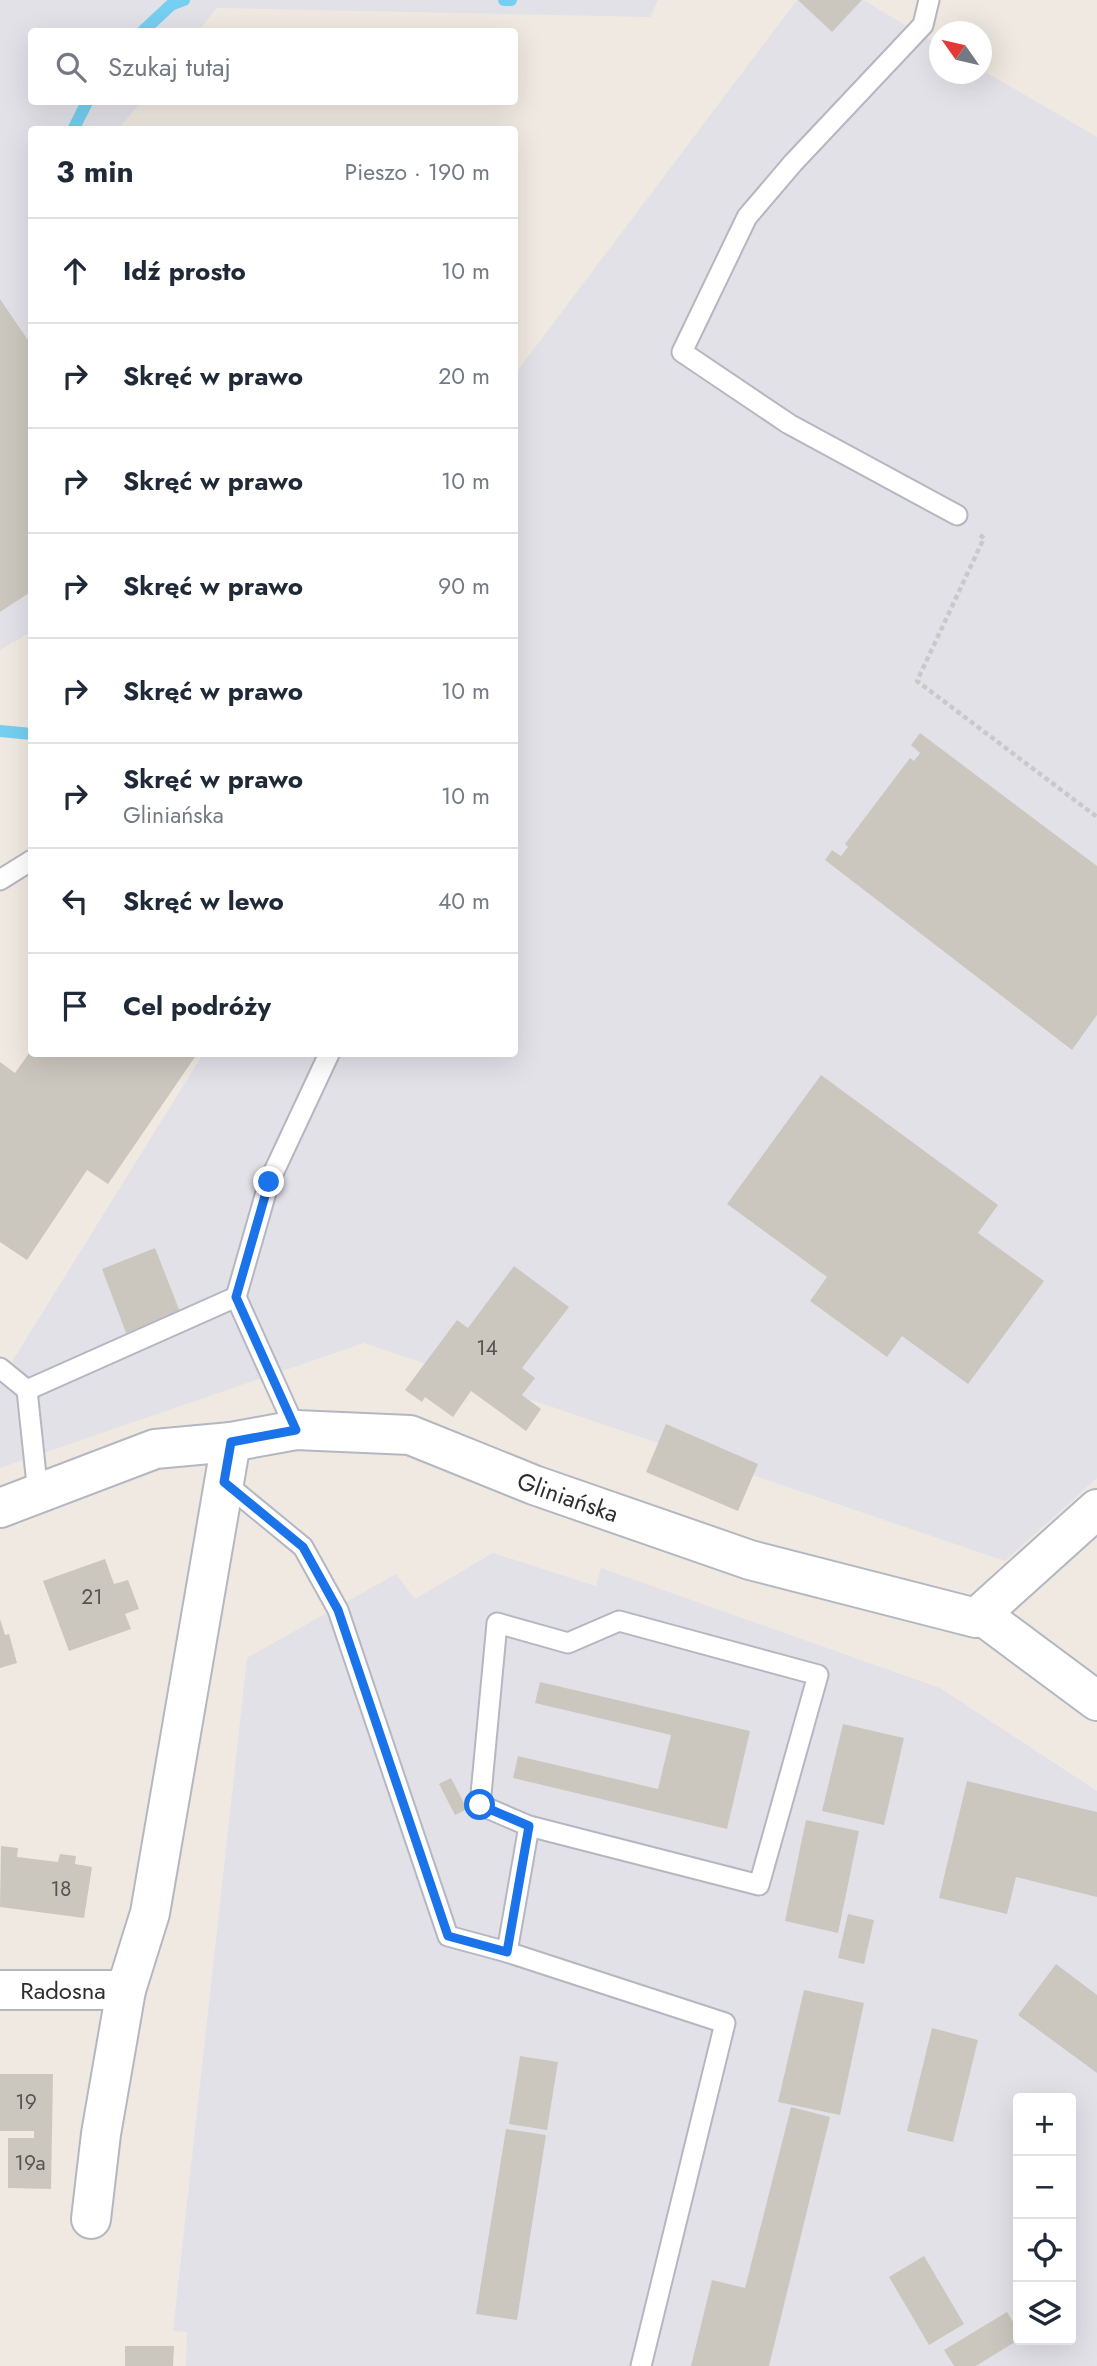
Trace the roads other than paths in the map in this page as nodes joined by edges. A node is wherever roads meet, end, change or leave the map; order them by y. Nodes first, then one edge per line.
1 (929, 0) edge
2 (957, 515) road end
3 (28, 862) edge
4 (0, 880) edge
5 (328, 1057) edge
6 (236, 1297) junction
7 (0, 1368) edge
8 (27, 1390) junction
9 (296, 1430) junction
10 (231, 1442) junction
11 (224, 1482) junction
12 (38, 1494) junction
13 (0, 1508) edge
14 (1097, 1509) edge
15 (980, 1614) junction
16 (1097, 1701) edge
17 (529, 1826) junction
18 (507, 1952) junction
19 (0, 1990) edge
20 (126, 1990) junction
21 (91, 2219) dead end
22 (641, 2366) edge

1 - 2 lane
3 - 4 lane
5 - 6 lane
6 - 8 lane
6 - 9 lane
7 - 8 lane
8 - 12 lane
9 - 10 street, Gliniańska
9 - 15 street, Gliniańska
10 - 11 street
10 - 12 street, Gliniańska
11 - 18 lane
11 - 20 street
12 - 13 street, Gliniańska
14 - 15 street
15 - 16 street
17 - 17 lane
17 - 18 lane
18 - 22 lane
19 - 20 street, Radosna
20 - 21 street

